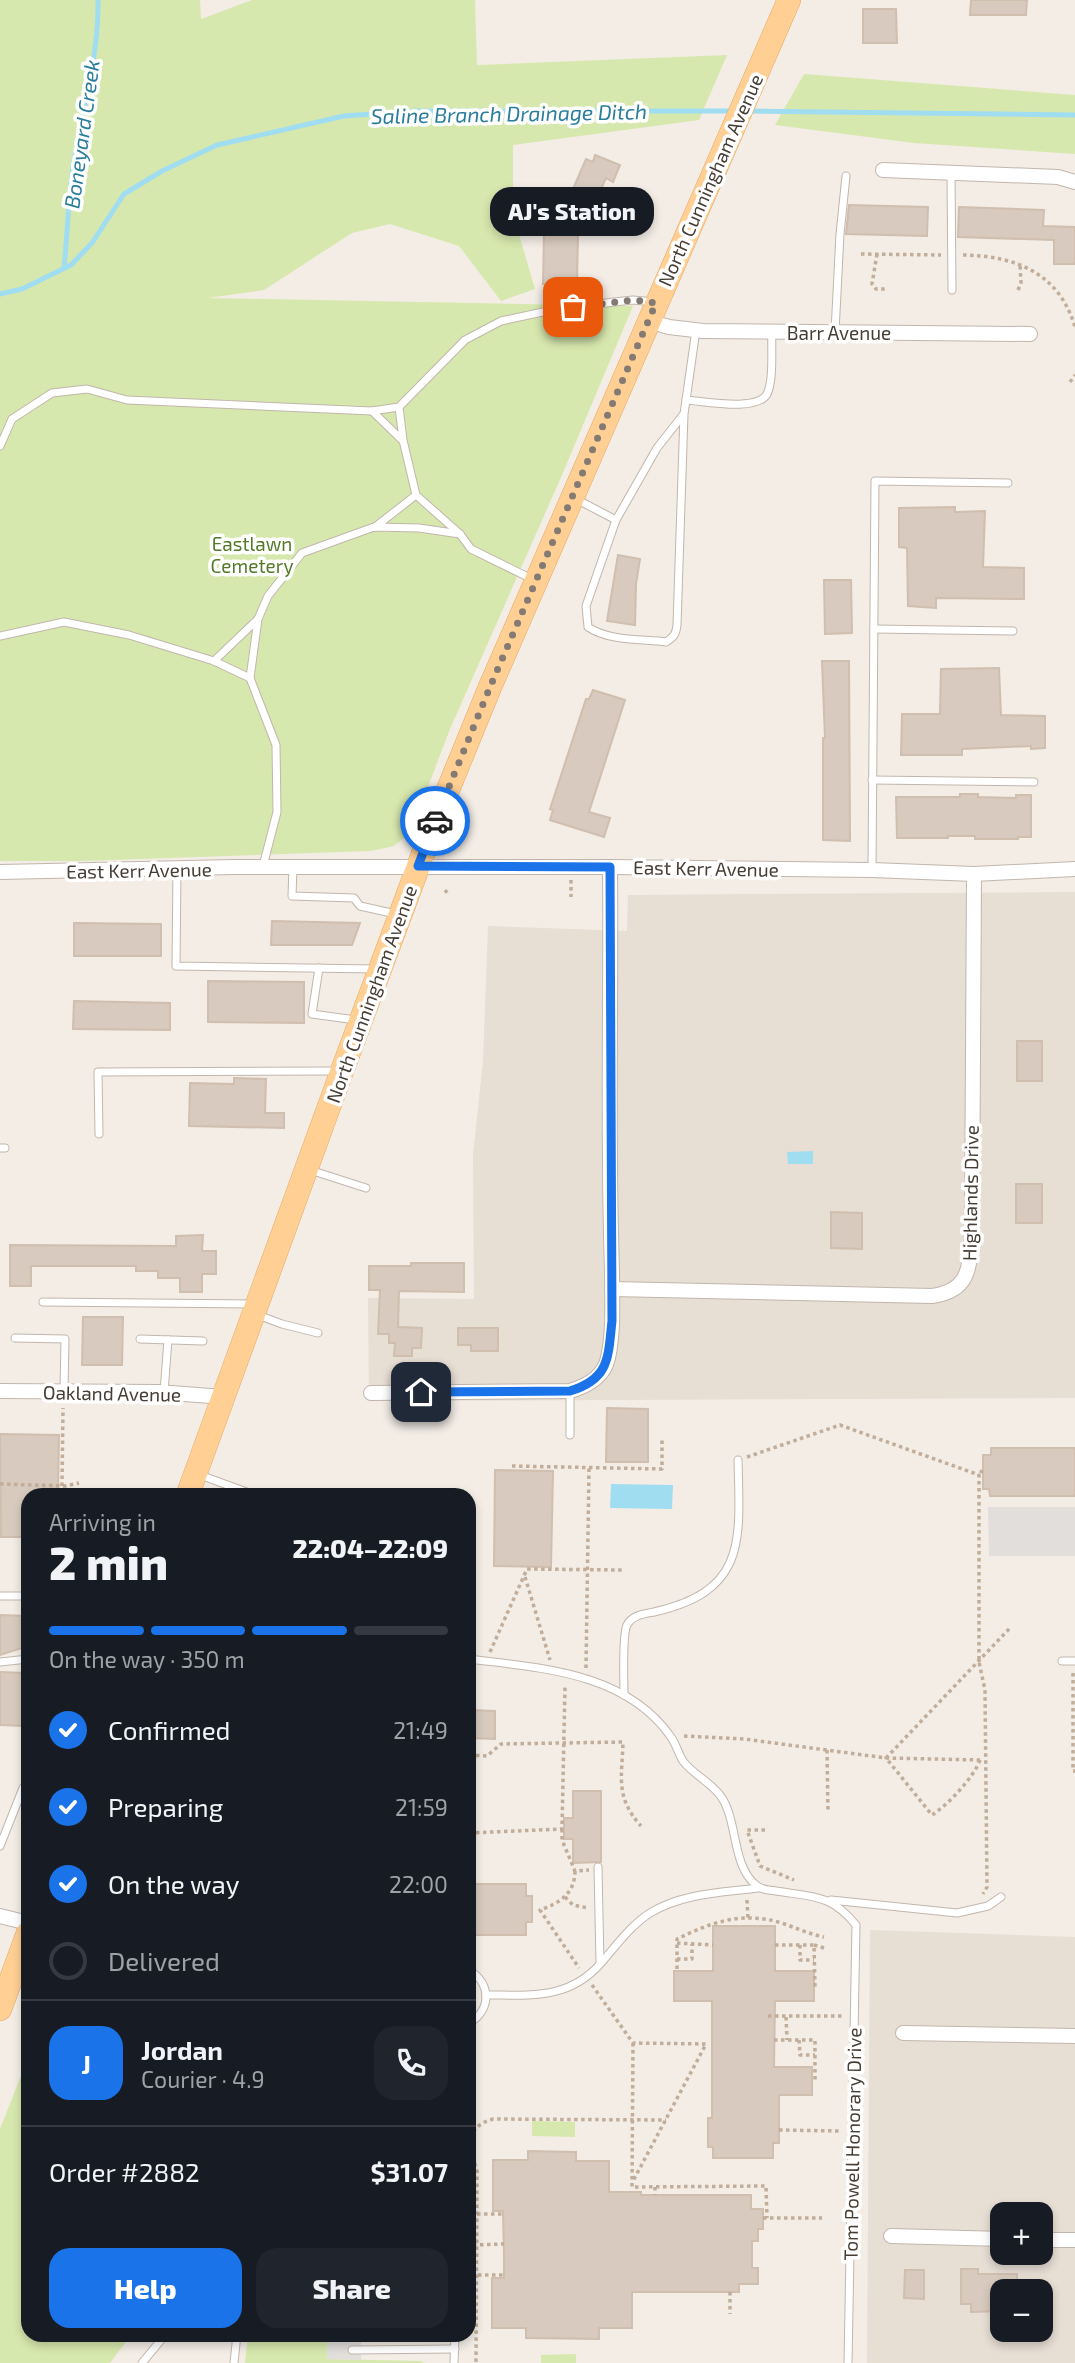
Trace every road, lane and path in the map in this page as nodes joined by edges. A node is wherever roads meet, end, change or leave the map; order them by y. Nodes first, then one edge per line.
1 (789, 0) edge
2 (883, 170) dead end
3 (951, 174) junction
4 (846, 176) dead end
5 (1075, 182) edge
6 (862, 254) dead end
7 (877, 254) junction
8 (952, 255) junction
9 (1020, 265) junction
10 (885, 289) dead end
11 (952, 289) dead end
12 (1018, 290) dead end
13 (652, 312) junction
14 (1075, 327) edge
15 (696, 330) junction
16 (772, 332) junction
17 (835, 332) junction
18 (1030, 334) dead end
19 (686, 400) junction
20 (399, 407) junction
21 (372, 411) junction
22 (684, 414) junction
23 (403, 440) junction
24 (0, 446) edge
25 (1008, 483) dead end
26 (416, 495) junction
27 (572, 498) junction
28 (616, 520) junction
29 (374, 527) junction
30 (460, 534) junction
31 (536, 581) junction
32 (258, 619) junction
33 (874, 629) junction
34 (1013, 631) dead end
35 (0, 636) edge
36 (214, 662) junction
37 (250, 678) junction
38 (872, 780) junction
39 (1034, 782) dead end
40 (418, 866) junction
41 (263, 867) junction
42 (293, 867) junction
43 (610, 867) junction
44 (177, 869) junction
45 (1075, 869) edge
46 (872, 870) junction
47 (0, 872) edge
48 (974, 874) junction
49 (571, 878) dead end
50 (571, 897) dead end
51 (400, 915) junction
52 (319, 968) junction
53 (380, 969) junction
54 (360, 1020) junction
55 (342, 1070) junction
56 (99, 1134) dead end
57 (306, 1169) junction
58 (366, 1188) dead end
59 (612, 1289) junction
60 (43, 1302) dead end
61 (256, 1309) junction
62 (318, 1333) dead end
63 (15, 1338) dead end
64 (140, 1339) dead end
65 (168, 1340) junction
66 (203, 1341) dead end
67 (0, 1391) edge
68 (64, 1391) junction
69 (570, 1391) junction
70 (164, 1393) junction
71 (371, 1393) dead end
72 (224, 1397) junction
73 (63, 1408) dead end
74 (570, 1435) dead end
75 (662, 1437) dead end
76 (738, 1460) joint
77 (512, 1466) dead end
78 (589, 1468) junction
79 (79, 1483) dead end
80 (0, 1484) edge
81 (192, 1484) edge
82 (62, 1486) junction
83 (216, 1488) edge
84 (587, 1570) junction
85 (623, 1570) dead end
86 (524, 1575) junction
87 (0, 1596) edge
88 (21, 1596) edge
89 (1010, 1628) dead end
90 (476, 1659) edge
91 (21, 1660) edge
92 (486, 1661) junction
93 (1062, 1661) dead end
94 (1074, 1661) edge
95 (0, 1662) edge
96 (978, 1662) junction
97 (554, 1670) junction
98 (565, 1672) junction
99 (586, 1679) junction
100 (624, 1695) junction
101 (672, 1738) junction
102 (565, 1743) junction
103 (827, 1750) junction
104 (476, 1755) edge
105 (886, 1758) junction
106 (983, 1760) junction
107 (1075, 1771) edge
108 (21, 1793) edge
109 (828, 1813) dead end
110 (641, 1826) dead end
111 (562, 1829) junction
112 (765, 1830) dead end
113 (476, 1832) edge
114 (0, 1846) edge
115 (598, 1868) joint
116 (575, 1871) junction
117 (800, 1882) dead end
118 (758, 1888) junction
119 (746, 1896) dead end
120 (982, 1896) dead end
121 (565, 1897) junction
122 (1001, 1898) dead end
123 (824, 1899) junction
124 (599, 1908) junction
125 (0, 1916) edge
126 (748, 1919) junction
127 (21, 1921) edge
128 (824, 1937) dead end
129 (677, 1943) junction
130 (692, 1944) junction
131 (800, 1944) junction
132 (713, 1945) dead end
133 (775, 1945) dead end
134 (814, 1945) junction
135 (21, 1948) edge
136 (824, 1948) dead end
137 (677, 1959) junction
138 (814, 1960) junction
139 (600, 1964) junction
140 (677, 1969) dead end
141 (581, 1970) dead end
142 (476, 1975) edge
143 (4, 1983) edge
144 (593, 1986) dead end
145 (815, 1987) dead end
146 (486, 1995) junction
147 (0, 2009) edge
148 (768, 2016) dead end
149 (854, 2016) junction
150 (476, 2017) edge
151 (786, 2017) junction
152 (903, 2033) dead end
153 (1075, 2036) edge
154 (774, 2040) dead end
155 (786, 2040) junction
156 (799, 2040) junction
157 (633, 2043) junction
158 (815, 2055) junction
159 (815, 2082) dead end
160 (632, 2120) junction
161 (666, 2120) junction
162 (476, 2127) edge
163 (779, 2130) dead end
164 (852, 2131) junction
165 (476, 2166) edge
166 (655, 2186) junction
167 (632, 2187) junction
168 (655, 2195) dead end
169 (477, 2214) junction
170 (503, 2214) dead end
171 (822, 2218) dead end
172 (476, 2229) edge
173 (891, 2236) dead end
174 (990, 2239) edge
175 (1053, 2240) edge
176 (1075, 2240) edge
177 (476, 2244) edge
178 (505, 2244) dead end
179 (476, 2260) edge
180 (477, 2275) junction
181 (504, 2275) dead end
182 (730, 2292) dead end
183 (730, 2314) dead end
184 (159, 2342) edge
185 (236, 2342) edge
186 (455, 2342) edge
187 (455, 2349) junction
188 (352, 2350) dead end
189 (142, 2363) edge
190 (234, 2363) edge
191 (454, 2363) edge
192 (476, 2363) edge
193 (848, 2363) edge

1 - 13 main road, North Cunningham Avenue
2 - 3 street
3 - 5 street
3 - 8 lane
4 - 17 lane
6 - 7 path
7 - 8 path
7 - 10 path
8 - 9 path
8 - 11 lane
9 - 12 path
9 - 14 path
13 - 15 street, Barr Avenue
13 - 20 lane
13 - 27 main road, North Cunningham Avenue
15 - 16 street, Barr Avenue
15 - 19 lane
16 - 17 street, Barr Avenue
16 - 19 lane
17 - 18 street, Barr Avenue
19 - 22 lane
20 - 21 lane
20 - 23 lane
21 - 23 lane
21 - 24 lane
22 - 28 lane
22 - 28 lane
23 - 26 lane
25 - 33 lane
26 - 29 lane
26 - 30 lane
27 - 28 lane
27 - 31 main road, North Cunningham Avenue
29 - 30 lane
29 - 32 lane
30 - 31 lane
31 - 40 main road, North Cunningham Avenue
32 - 36 lane
32 - 37 lane
33 - 34 lane
33 - 38 lane
35 - 36 lane
36 - 37 lane
37 - 41 lane
38 - 39 lane
38 - 46 lane
40 - 42 street, East Kerr Avenue
40 - 43 street, East Kerr Avenue
40 - 51 main road, North Cunningham Avenue
41 - 42 street, East Kerr Avenue
41 - 44 street, East Kerr Avenue
42 - 51 lane
43 - 46 street, East Kerr Avenue
43 - 59 street
44 - 47 street, East Kerr Avenue
44 - 52 lane
45 - 48 street, East Kerr Avenue
46 - 48 street, East Kerr Avenue
48 - 59 street, Highlands Drive
49 - 50 path
51 - 53 main road, North Cunningham Avenue
52 - 53 lane
52 - 54 lane
53 - 54 main road, North Cunningham Avenue
54 - 55 main road, North Cunningham Avenue
55 - 56 lane
55 - 57 main road, North Cunningham Avenue
57 - 58 lane
57 - 61 main road, North Cunningham Avenue
59 - 69 street
60 - 61 lane
61 - 62 lane
61 - 72 main road, North Cunningham Avenue
63 - 68 lane
64 - 65 lane
65 - 66 lane
65 - 70 lane
67 - 68 street, Oakland Avenue
68 - 70 street, Oakland Avenue
69 - 71 street
69 - 74 lane
70 - 72 street, Oakland Avenue
72 - 81 main road, North Cunningham Avenue
73 - 82 path
75 - 78 path
76 - 96 path
76 - 100 lane
77 - 78 path
78 - 84 path
79 - 82 path
80 - 82 path
81 - 83 lane
84 - 85 path
84 - 86 path
84 - 99 path
86 - 92 path
86 - 97 path
87 - 88 lane
89 - 96 path
90 - 92 lane
91 - 95 lane
92 - 97 lane
93 - 94 lane
94 - 107 path
96 - 105 path
96 - 106 path
97 - 98 lane
98 - 99 lane
98 - 102 path
99 - 100 lane
100 - 101 lane
101 - 103 path
101 - 118 lane
102 - 104 path
102 - 110 path
102 - 111 path
103 - 105 path
103 - 109 path
105 - 106 path
105 - 106 path
106 - 120 path
108 - 114 lane
111 - 113 path
111 - 116 path
112 - 117 path
115 - 116 path
115 - 124 lane
116 - 121 path
118 - 123 lane
118 - 139 lane
119 - 126 path
121 - 124 path
121 - 141 path
122 - 123 lane
123 - 149 lane, Tom Powell Honorary Drive
124 - 139 lane
125 - 127 street
126 - 128 path
126 - 129 path
129 - 130 path
129 - 137 path
130 - 132 path
130 - 137 path
131 - 133 path
131 - 134 path
131 - 138 path
134 - 136 path
134 - 138 path
135 - 143 main road
137 - 140 path
138 - 145 path
139 - 146 lane
142 - 146 lane
143 - 147 main road
144 - 157 path
146 - 150 lane
148 - 151 path
149 - 151 path
149 - 164 lane, Tom Powell Honorary Drive
151 - 155 path
152 - 153 street
154 - 155 path
155 - 156 path
156 - 158 path
156 - 158 path
157 - 160 path
157 - 161 path
158 - 159 path
160 - 161 path
160 - 162 path
160 - 167 path
161 - 167 path
163 - 164 path
164 - 193 lane, Tom Powell Honorary Drive
165 - 169 path
166 - 167 path
166 - 168 path
166 - 171 path
169 - 170 path
169 - 172 path
173 - 174 street
175 - 176 street
177 - 178 path
179 - 180 path
180 - 181 path
180 - 192 path
182 - 183 path
184 - 189 lane
185 - 190 lane
186 - 187 lane
187 - 188 lane
187 - 191 lane

